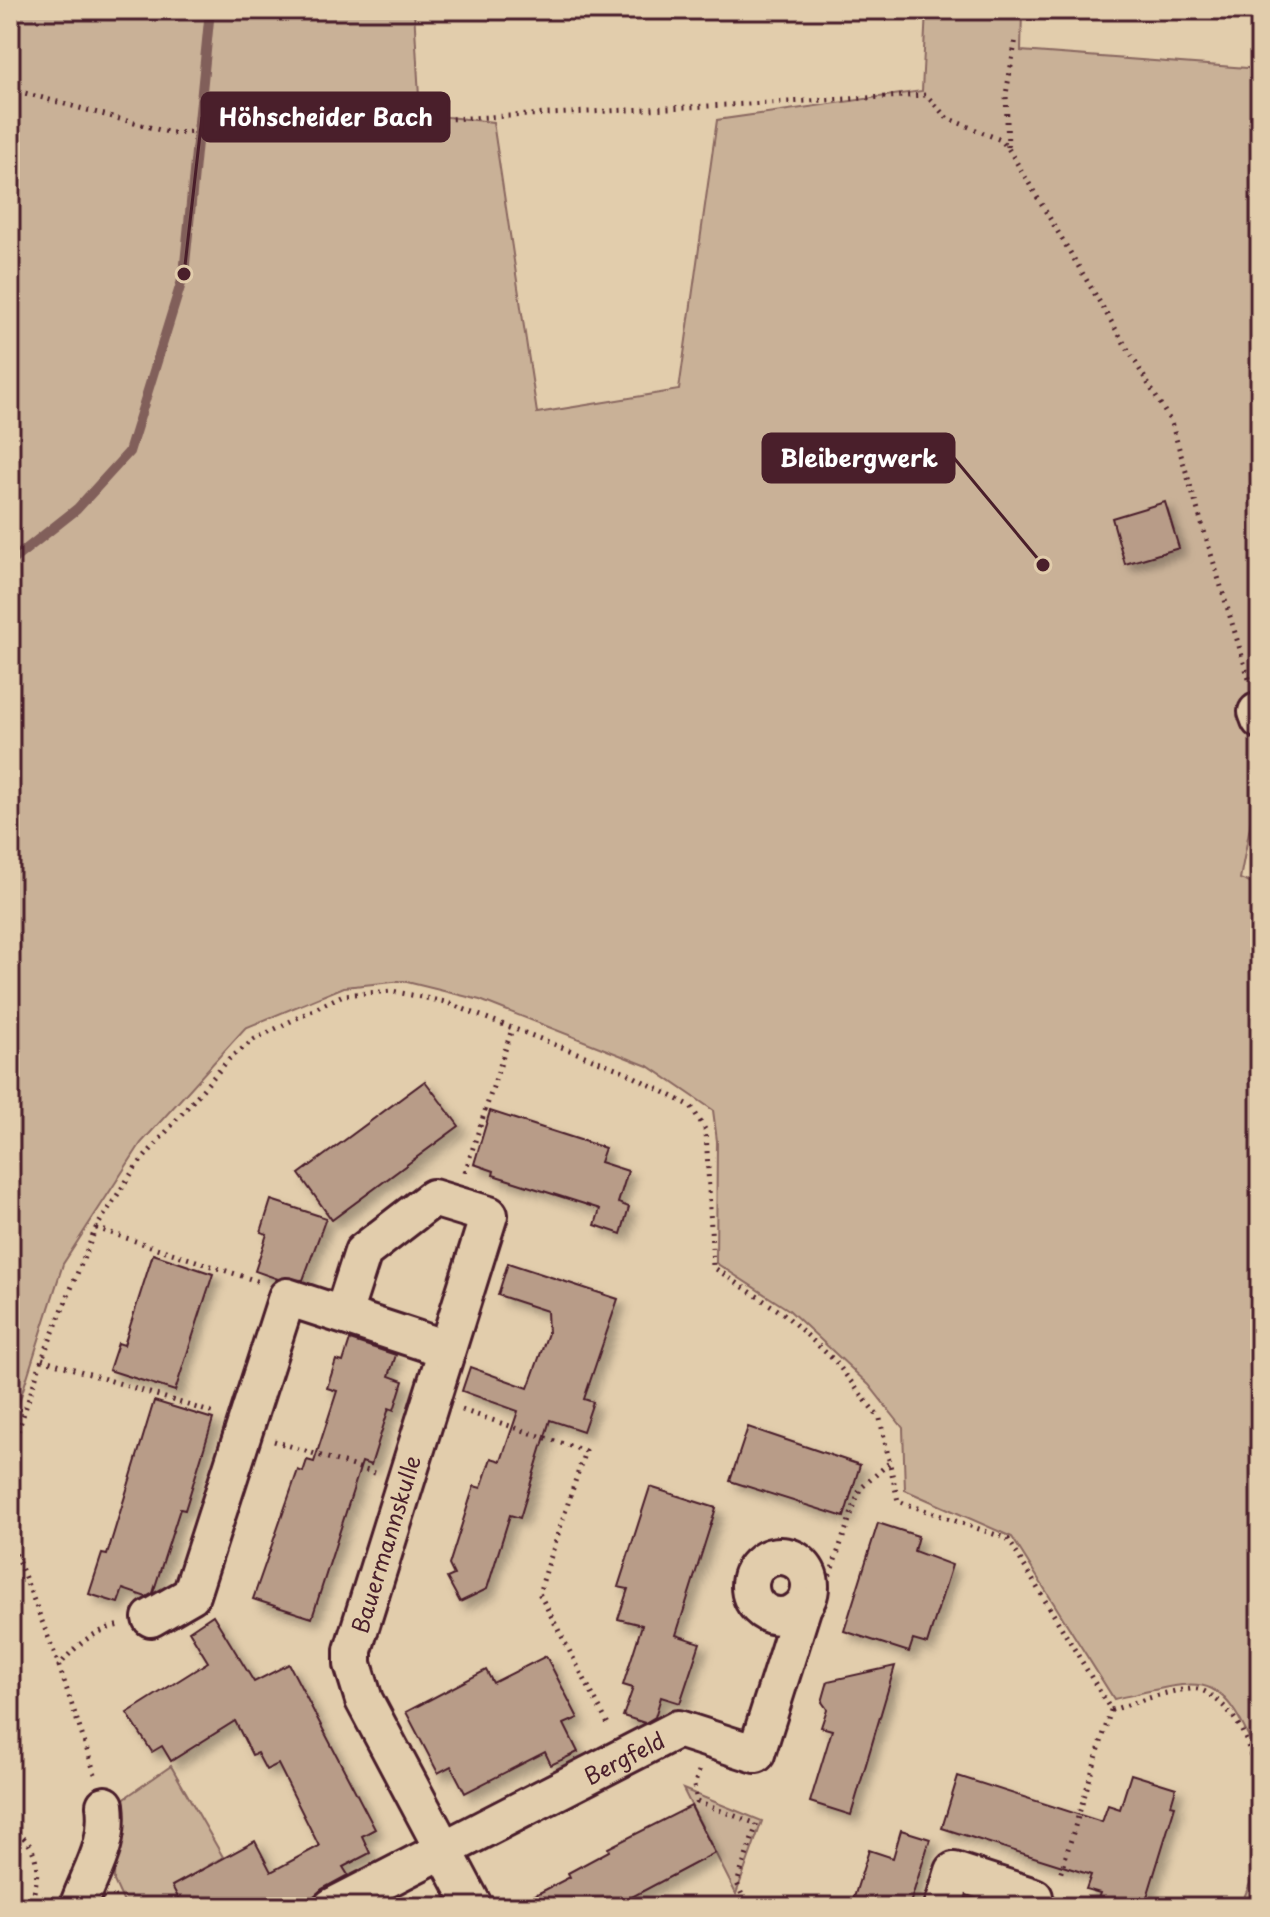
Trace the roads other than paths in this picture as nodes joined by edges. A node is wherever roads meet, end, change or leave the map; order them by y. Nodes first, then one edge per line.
1 (343, 1314) junction
2 (446, 1349) junction
3 (803, 1606) dead end
4 (151, 1618) road end
5 (105, 1805) road end
6 (444, 1848) junction
7 (1032, 1902) edge
8 (78, 1907) edge
9 (332, 1907) edge
10 (474, 1907) edge
11 (943, 1907) edge

1 - 2 street
1 - 2 street, Bauermannskulle
1 - 4 street
2 - 6 street, Bauermannskulle
3 - 6 street, Bergfeld
5 - 8 street
6 - 9 street, Bergfeld
6 - 10 street, Bauermannskulle
7 - 11 street

